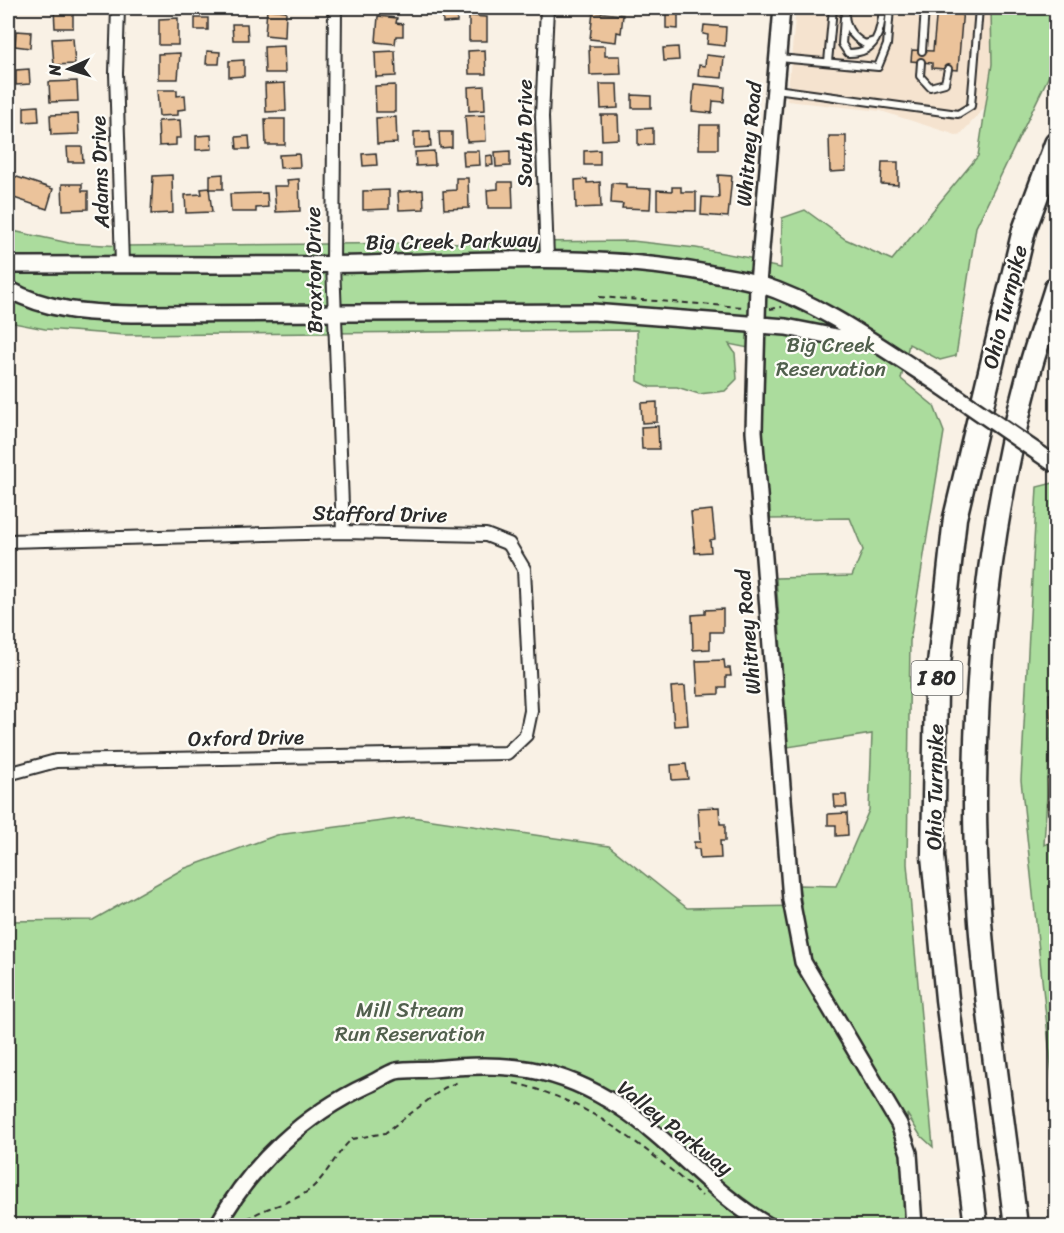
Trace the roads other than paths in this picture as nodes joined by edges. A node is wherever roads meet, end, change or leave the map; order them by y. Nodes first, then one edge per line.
1 (118, 8) edge
2 (335, 8) edge
3 (547, 8) edge
4 (782, 8) edge
5 (833, 8) edge
6 (845, 8) edge
7 (883, 8) edge
8 (890, 8) edge
9 (925, 8) edge
10 (979, 8) edge
11 (844, 18) junction
12 (874, 41) junction
13 (922, 51) dead end
14 (778, 57) junction
15 (828, 62) junction
16 (921, 62) dead end
17 (948, 69) dead end
18 (775, 89) junction
19 (1056, 144) edge
20 (547, 259) junction
21 (122, 264) junction
22 (333, 264) junction
23 (8, 265) edge
24 (758, 284) junction
25 (1056, 288) edge
26 (8, 290) edge
27 (334, 313) junction
28 (756, 325) junction
29 (879, 346) junction
30 (1056, 465) edge
31 (343, 532) junction
32 (8, 541) edge
33 (488, 754) joint
34 (8, 774) edge
35 (976, 1225) edge
36 (217, 1226) edge
37 (769, 1226) edge
38 (914, 1226) edge
39 (1016, 1226) edge

1 - 21 street, Adams Drive
2 - 22 street, Broxton Drive
3 - 20 street, South Drive
4 - 14 street, Whitney Road
5 - 15 lane
6 - 11 lane
7 - 12 lane
8 - 15 lane
9 - 13 lane
10 - 18 lane
11 - 12 lane
11 - 12 lane
14 - 15 lane
14 - 18 street, Whitney Road
16 - 17 lane
18 - 24 street, Whitney Road
19 - 35 highway, Ohio Turnpike / I 80
20 - 22 street, Big Creek Parkway
20 - 24 street, Big Creek Parkway
21 - 22 street, Big Creek Parkway
21 - 23 street, Big Creek Parkway
22 - 27 street, Broxton Drive
24 - 28 street, Whitney Road
24 - 29 street, Big Creek Parkway
25 - 39 highway, Ohio Turnpike / I 80
26 - 27 street, Big Creek Parkway
27 - 28 street, Big Creek Parkway
27 - 31 street, Broxton Drive
28 - 29 street, Big Creek Parkway
28 - 38 street, Whitney Road
29 - 30 street, Big Creek Parkway, bridge
31 - 32 street, Stafford Drive
31 - 33 street, Stafford Drive
33 - 34 street, Oxford Drive
36 - 37 street, Valley Parkway

